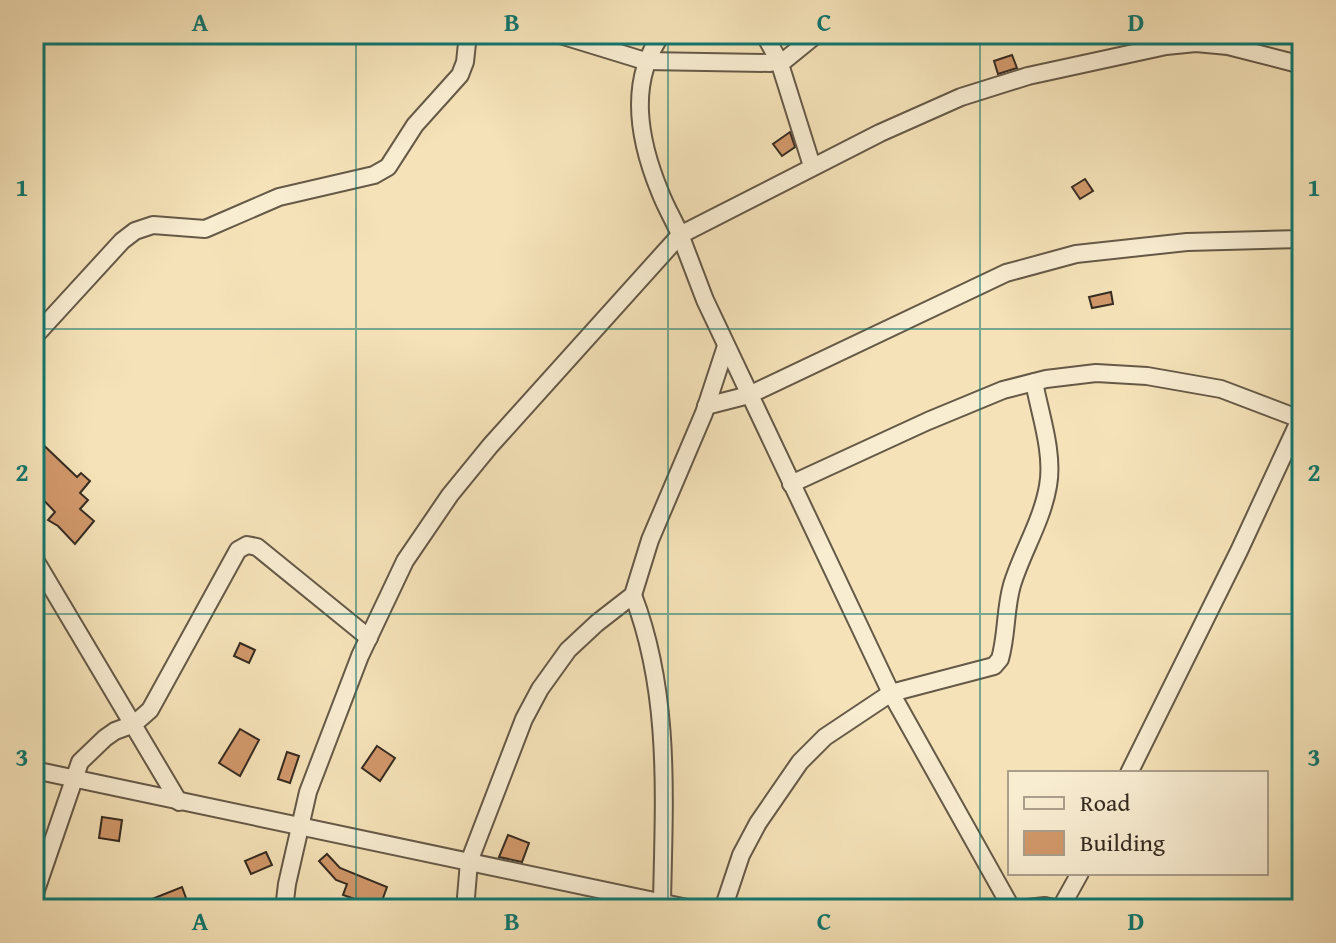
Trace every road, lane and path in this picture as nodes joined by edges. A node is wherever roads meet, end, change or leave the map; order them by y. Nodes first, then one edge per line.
1 (468, 34) edge
2 (557, 34) edge
3 (662, 34) edge
4 (764, 34) edge
5 (817, 34) edge
6 (645, 61) junction
7 (779, 61) junction
8 (1302, 65) edge
9 (812, 166) junction
10 (680, 235) junction
11 (1302, 239) edge
12 (34, 337) edge
13 (726, 346) junction
14 (1034, 382) junction
15 (749, 395) junction
16 (706, 406) junction
17 (1301, 417) edge
18 (791, 484) junction
19 (34, 558) edge
20 (633, 595) junction
21 (369, 638) junction
22 (891, 693) junction
23 (134, 724) junction
24 (36, 768) edge
25 (1130, 771) edge
26 (73, 779) junction
27 (179, 802) junction
28 (299, 826) junction
29 (469, 862) junction
30 (1079, 875) edge
31 (34, 896) edge
32 (661, 906) edge
33 (284, 909) edge
34 (465, 909) edge
35 (692, 909) edge
36 (723, 909) edge
37 (1015, 909) edge
38 (1060, 909) edge

1 - 12 street
2 - 6 street
3 - 6 street
4 - 7 street
5 - 7 street
6 - 7 street
6 - 10 street
7 - 9 street
8 - 9 street
9 - 10 street
10 - 13 street
10 - 21 street
11 - 15 street
13 - 15 street
13 - 16 street
14 - 17 street
14 - 18 street
14 - 22 street
15 - 16 street
15 - 18 street
16 - 20 street
17 - 25 street
18 - 22 street
19 - 23 street
20 - 29 street
20 - 32 street
21 - 23 street
21 - 28 street
22 - 36 street
22 - 37 street
23 - 26 street
23 - 27 street
24 - 26 street
26 - 27 street
26 - 31 street
27 - 28 street
28 - 29 street
28 - 33 street
29 - 32 street
29 - 34 street
30 - 38 street
32 - 35 street
37 - 38 street

